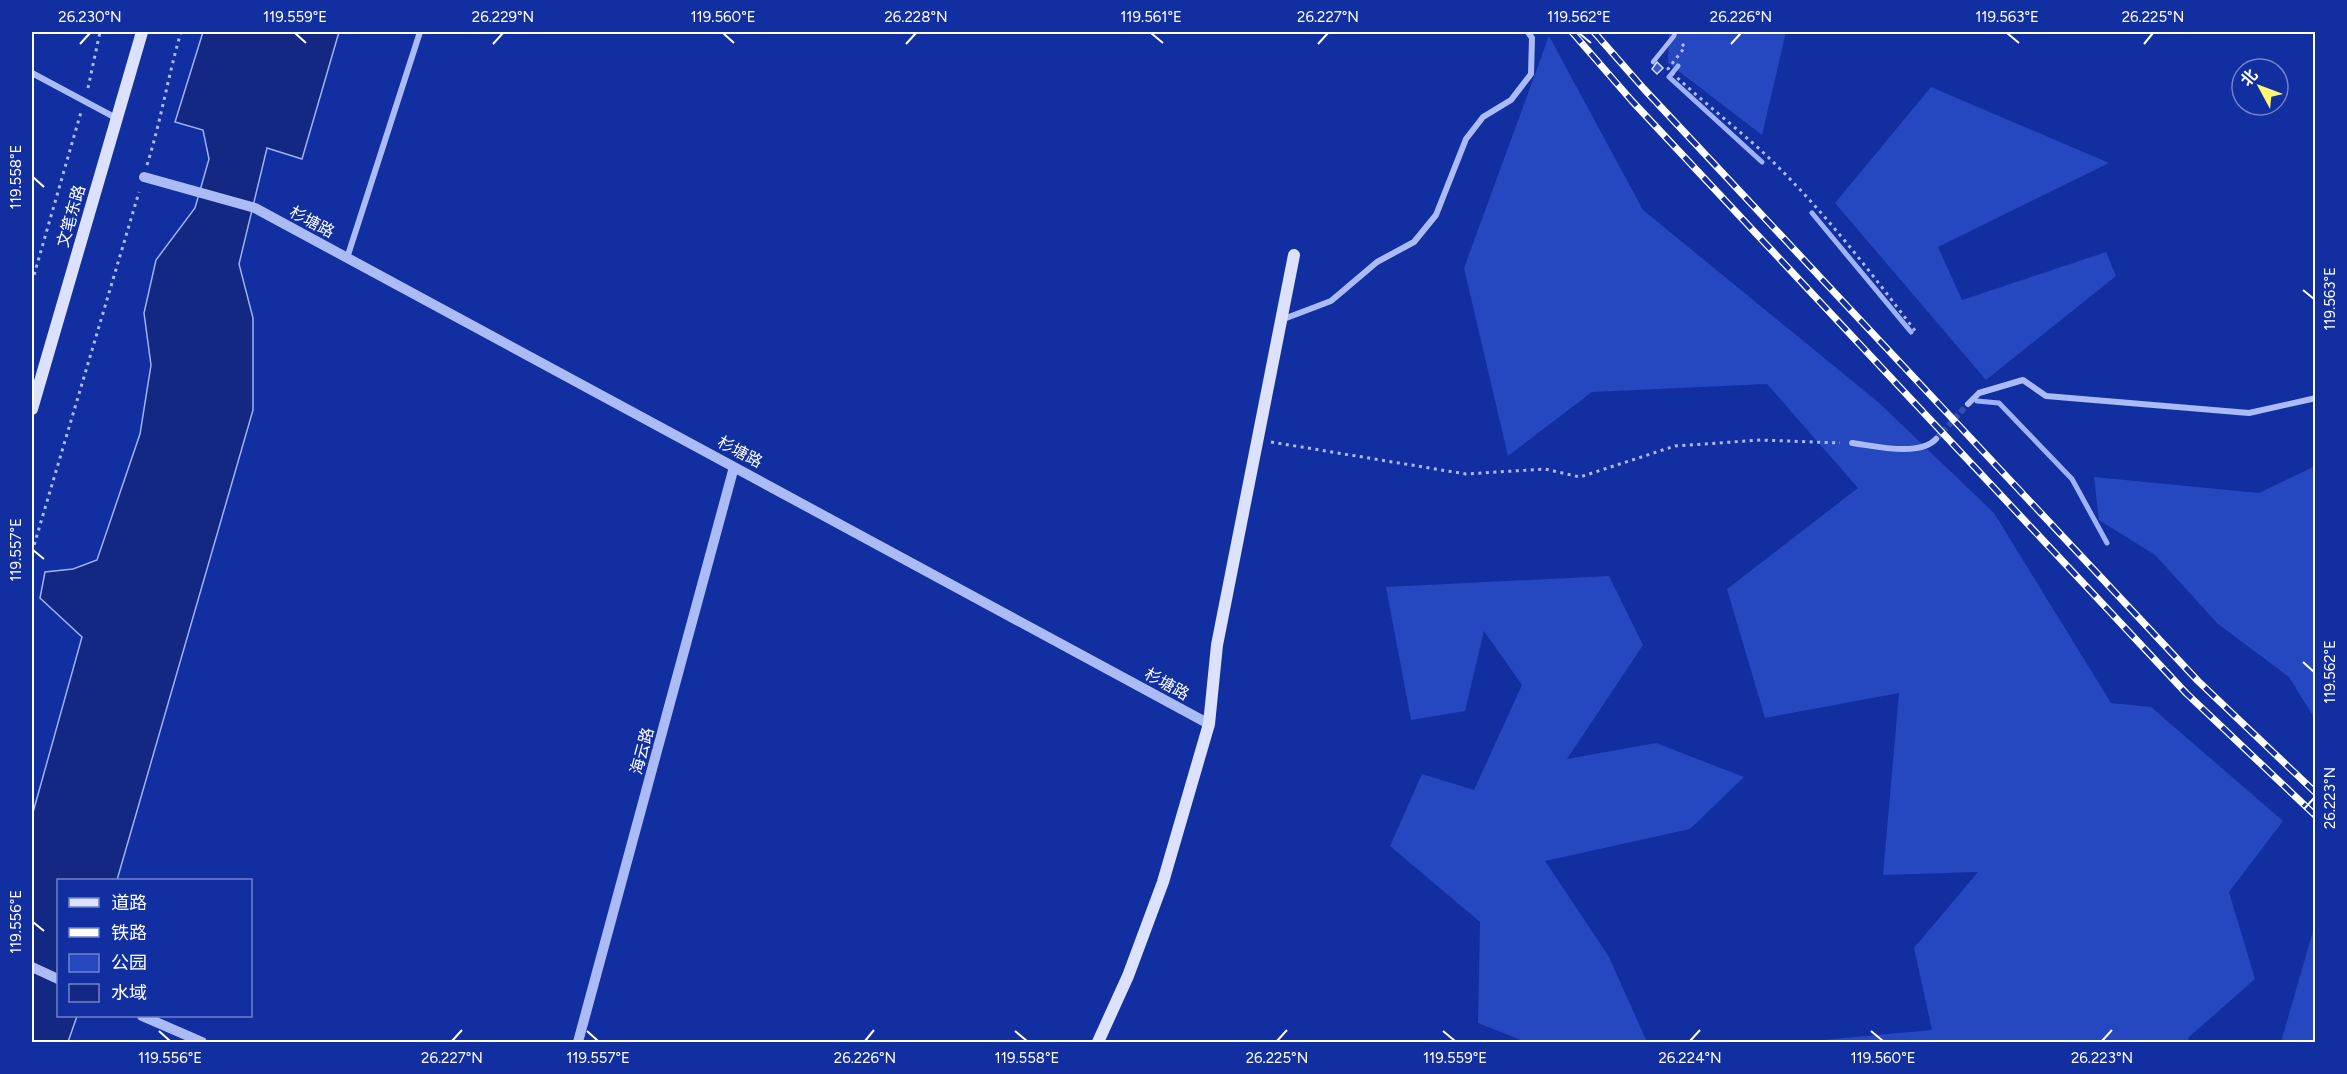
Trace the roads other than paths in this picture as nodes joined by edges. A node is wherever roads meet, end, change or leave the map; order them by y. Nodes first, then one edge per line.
1 (142, 32) edge
2 (420, 32) edge
3 (1528, 32) edge
4 (1674, 34) edge
5 (1653, 62) dead end
6 (32, 73) edge
7 (116, 118) junction
8 (144, 177) road end
9 (1294, 255) dead end
10 (347, 258) junction
11 (1281, 320) junction
12 (2316, 398) edge
13 (1968, 404) tunnel mouth
14 (32, 409) edge
15 (1936, 439) tunnel mouth
16 (1851, 443) road end
17 (734, 466) junction
18 (1209, 724) junction
19 (32, 967) edge
20 (57, 979) edge
21 (144, 1017) edge
22 (201, 1042) edge
23 (578, 1042) edge
24 (1098, 1042) edge

1 - 7 main road, 文笔东路
2 - 10 street
3 - 11 street
4 - 5 lane
6 - 7 street
7 - 14 main road, 文笔东路
8 - 10 street, 杉塘路
9 - 11 main road
10 - 17 street, 杉塘路
11 - 18 main road
12 - 13 street
15 - 16 street
17 - 18 street, 杉塘路
17 - 23 street, 海云路
18 - 24 main road
19 - 20 street
21 - 22 street

